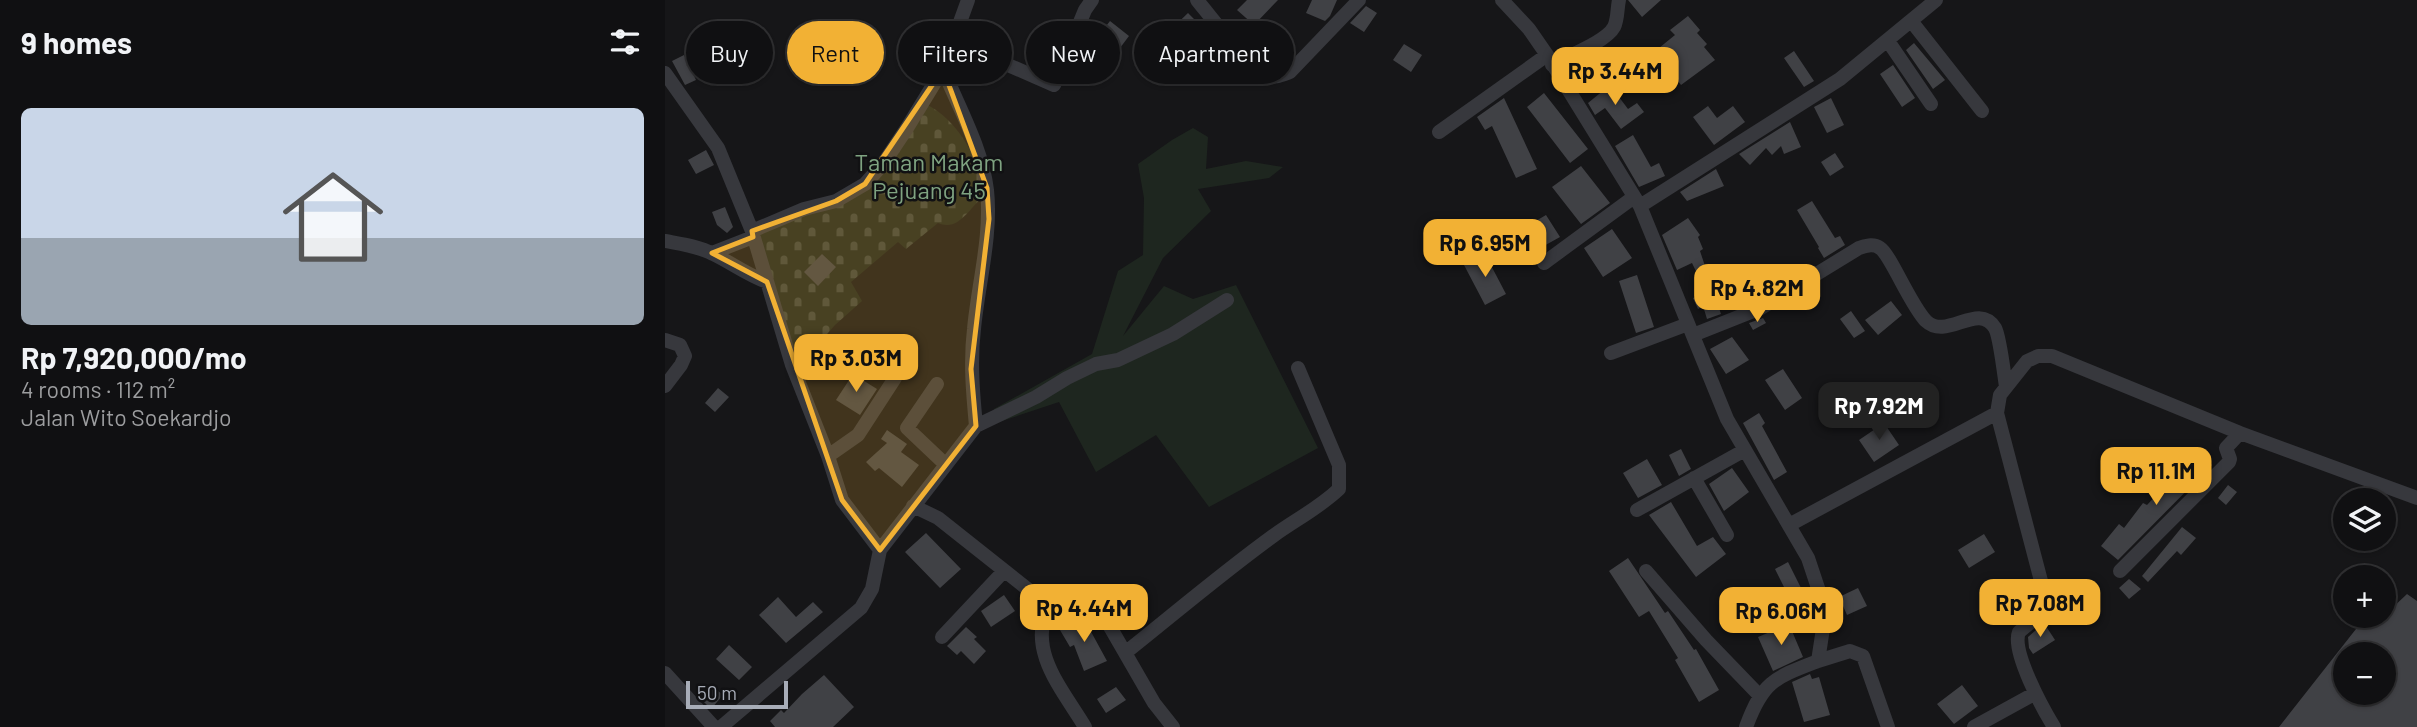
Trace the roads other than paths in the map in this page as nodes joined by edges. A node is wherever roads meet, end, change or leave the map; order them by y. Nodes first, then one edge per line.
1 (968, 0) edge
2 (1092, 0) edge
3 (1197, 0) edge
4 (1359, 0) edge
5 (1502, 0) edge
6 (1619, 0) edge
7 (1936, 0) edge
8 (960, 21) edge
9 (1912, 22) junction
10 (1888, 41) junction
11 (1550, 60) junction
12 (1012, 67) edge
13 (665, 73) edge
14 (934, 84) edge
15 (949, 84) edge
16 (1931, 104) dead end
17 (1982, 111) dead end
18 (1439, 132) dead end
19 (1637, 202) junction
20 (752, 234) junction
21 (665, 241) edge
22 (712, 253) junction
23 (1544, 263) dead end
24 (767, 282) junction
25 (1227, 300) dead end
26 (1691, 329) junction
27 (665, 340) edge
28 (1611, 353) dead end
29 (1298, 368) dead end
30 (895, 378) dead end
31 (937, 384) dead end
32 (665, 386) edge
33 (2006, 387) junction
34 (1997, 413) junction
35 (976, 426) junction
36 (2241, 433) junction
37 (1745, 450) junction
38 (828, 456) junction
39 (946, 465) junction
40 (1694, 478) junction
41 (2417, 498) edge
42 (913, 506) junction
43 (1637, 510) dead end
44 (1789, 525) junction
45 (1727, 535) dead end
46 (880, 550) junction
47 (1004, 571) junction
48 (1646, 571) dead end
49 (2120, 571) dead end
50 (1049, 606) junction
51 (942, 637) dead end
52 (1125, 653) junction
53 (1818, 661) junction
54 (665, 673) edge
55 (2034, 694) junction
56 (1760, 696) junction
57 (714, 727) edge
58 (721, 727) edge
59 (1085, 727) edge
60 (1173, 727) edge
61 (1746, 727) edge
62 (1888, 727) edge
63 (1974, 727) edge
64 (2054, 727) edge

1 - 8 street
2 - 12 street
3 - 4 street
5 - 11 street
6 - 11 street
7 - 9 street
9 - 10 street
9 - 17 street
10 - 16 street
10 - 19 street
11 - 18 street
11 - 19 street
13 - 20 street
14 - 20 street
15 - 35 street
19 - 23 street
19 - 26 street
20 - 22 street
20 - 24 street
21 - 22 street
22 - 24 street
24 - 38 street
25 - 35 street
26 - 28 street
26 - 33 street
26 - 37 street
27 - 32 street
29 - 52 street
30 - 38 street
31 - 39 street
33 - 34 street
33 - 36 street
34 - 44 street
34 - 55 street
35 - 39 street
36 - 41 street
36 - 49 street
37 - 40 street
37 - 44 street
38 - 46 street
39 - 42 street
40 - 43 street
40 - 45 street
42 - 46 street
42 - 47 street
44 - 53 street
46 - 58 street
47 - 50 street
47 - 51 street
48 - 56 street
50 - 52 street
50 - 59 street
52 - 60 street
53 - 56 street
53 - 62 street
54 - 57 street
55 - 63 street
55 - 64 street
56 - 61 street

